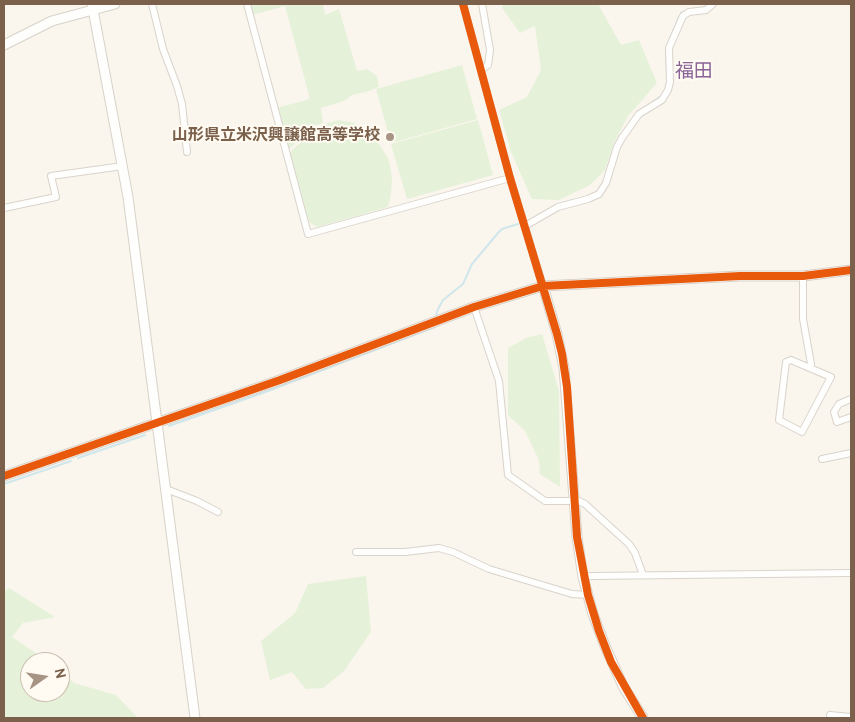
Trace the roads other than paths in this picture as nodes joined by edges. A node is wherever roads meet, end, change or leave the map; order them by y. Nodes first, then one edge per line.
1 (115, 4) edge
2 (152, 4) edge
3 (246, 4) edge
4 (463, 4) edge
5 (482, 4) edge
6 (713, 4) edge
7 (92, 7) edge
8 (4, 44) edge
9 (481, 70) junction
10 (187, 152) dead end
11 (123, 166) junction
12 (510, 178) junction
13 (4, 208) edge
14 (525, 226) junction
15 (851, 270) edge
16 (802, 276) junction
17 (543, 286) junction
18 (474, 307) junction
19 (810, 368) junction
20 (851, 399) edge
21 (851, 418) edge
22 (158, 424) junction
23 (851, 453) edge
24 (822, 459) dead end
25 (4, 476) edge
26 (166, 490) junction
27 (574, 501) junction
28 (218, 512) dead end
29 (356, 552) dead end
30 (851, 573) edge
31 (643, 575) junction
32 (583, 577) junction
33 (588, 595) junction
34 (830, 715) dead end
35 (851, 717) edge
36 (195, 718) edge
37 (643, 718) edge

1 - 7 street
2 - 10 street
3 - 12 street
4 - 9 street
5 - 9 street
6 - 14 street
7 - 8 street
7 - 11 street
9 - 12 street
11 - 13 street
11 - 22 street
12 - 14 street
14 - 17 street
15 - 16 street
16 - 17 street
16 - 19 street
17 - 18 street
17 - 27 street
18 - 22 street
18 - 27 street
19 - 19 street
20 - 21 street
22 - 25 street
22 - 26 street
23 - 24 street
26 - 28 street
26 - 36 street
27 - 31 street
27 - 32 street
29 - 33 street
30 - 31 street
31 - 32 street
32 - 33 street
33 - 37 street
34 - 35 street

